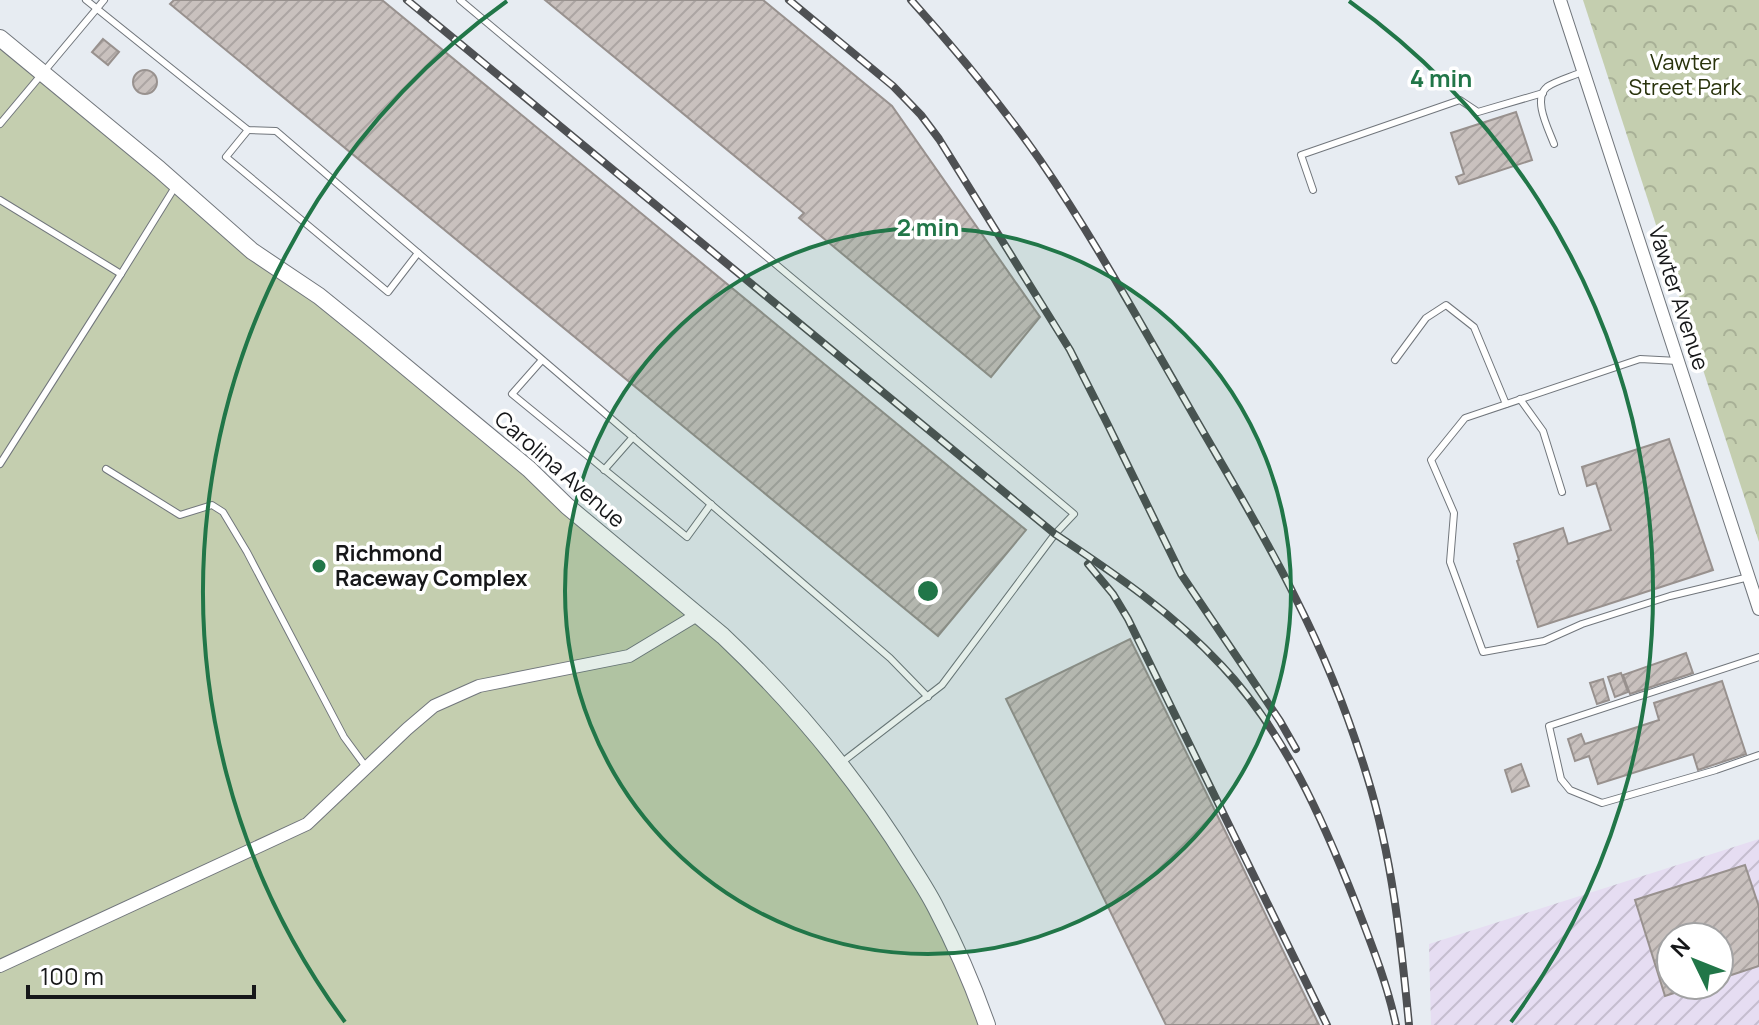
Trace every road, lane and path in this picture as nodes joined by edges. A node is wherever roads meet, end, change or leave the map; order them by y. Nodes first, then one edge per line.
1 (86, 0) edge
2 (104, 0) edge
3 (460, 0) edge
4 (1560, 0) edge
5 (97, 9) junction
6 (0, 38) edge
7 (1584, 71) junction
8 (44, 74) junction
9 (1543, 93) junction
10 (0, 124) edge
11 (248, 130) junction
12 (1554, 144) dead end
13 (177, 184) junction
14 (1313, 190) dead end
15 (0, 200) edge
16 (418, 253) junction
17 (121, 274) junction
18 (542, 360) junction
19 (1395, 360) dead end
20 (1678, 361) junction
21 (1520, 399) junction
22 (1506, 404) junction
23 (633, 437) junction
24 (0, 464) edge
25 (106, 469) dead end
26 (604, 470) junction
27 (1562, 492) dead end
28 (711, 504) junction
29 (1749, 577) junction
30 (1759, 609) edge
31 (697, 615) junction
32 (1759, 657) edge
33 (928, 697) junction
34 (1759, 755) edge
35 (839, 764) junction
36 (366, 767) junction
37 (0, 966) edge
38 (987, 1025) edge

1 - 5 lane
2 - 5 lane
3 - 33 lane
4 - 7 street, Vawter Avenue
5 - 8 lane
5 - 11 lane
6 - 8 street, Carolina Avenue
7 - 9 lane
7 - 20 street, Vawter Avenue
8 - 10 lane
8 - 13 street, Carolina Avenue
9 - 12 lane
9 - 14 lane
11 - 16 lane
11 - 16 lane
13 - 17 lane
13 - 31 street, Carolina Avenue
15 - 17 lane
16 - 18 lane
17 - 24 lane
18 - 23 lane
18 - 26 lane
19 - 22 lane
20 - 21 lane
20 - 29 street, Vawter Avenue
21 - 22 lane
21 - 27 lane
22 - 29 lane
23 - 26 lane
23 - 28 lane
25 - 36 lane
26 - 28 lane
28 - 33 lane
29 - 30 street, Vawter Avenue
31 - 35 street, Carolina Avenue
31 - 36 street
32 - 34 lane
33 - 35 lane
35 - 38 street, Carolina Avenue
36 - 37 street

